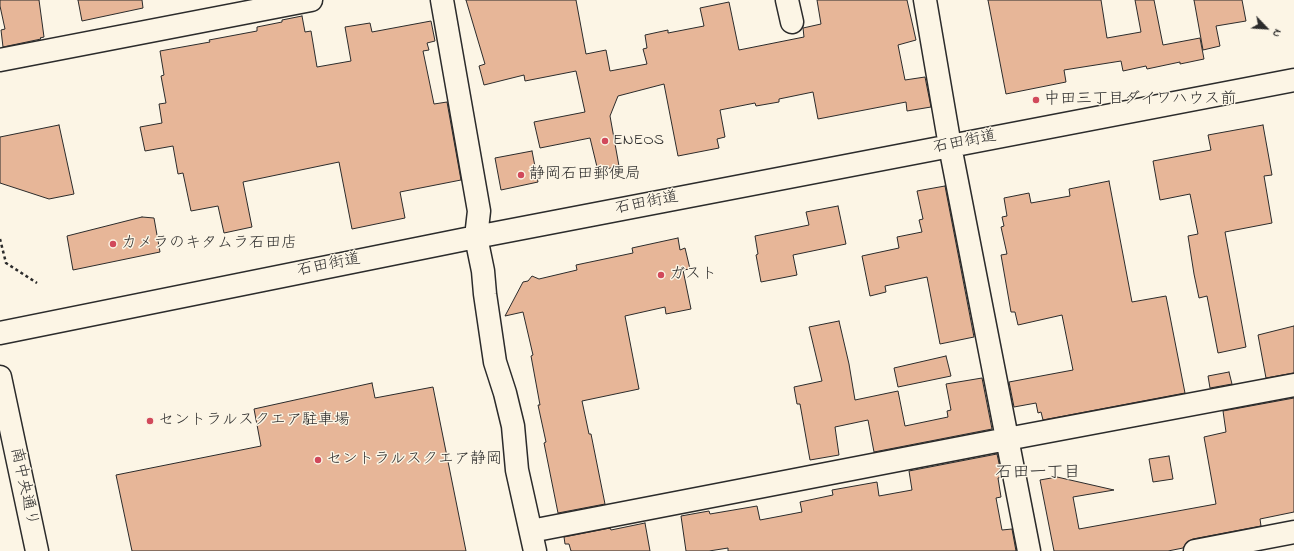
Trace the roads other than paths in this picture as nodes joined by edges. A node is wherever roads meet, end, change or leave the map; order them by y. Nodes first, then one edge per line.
1 (311, 0) edge
2 (442, 0) edge
3 (788, 0) edge
4 (925, 0) edge
5 (792, 22) dead end
6 (0, 60) edge
7 (1294, 80) edge
8 (950, 146) junction
9 (476, 236) junction
10 (0, 333) edge
11 (0, 377) edge
12 (1294, 385) edge
13 (1007, 439) junction
14 (1294, 532) edge
15 (533, 541) edge
16 (37, 551) edge
17 (1029, 551) edge
18 (1195, 551) edge

1 - 6 street
2 - 9 street
3 - 5 street
4 - 8 street
7 - 8 street, 石田街道
8 - 9 street, 石田街道
8 - 13 street
9 - 10 street, 石田街道
9 - 15 street
11 - 16 street, 南中央通り
12 - 13 street
13 - 15 street
13 - 17 street
14 - 18 street

